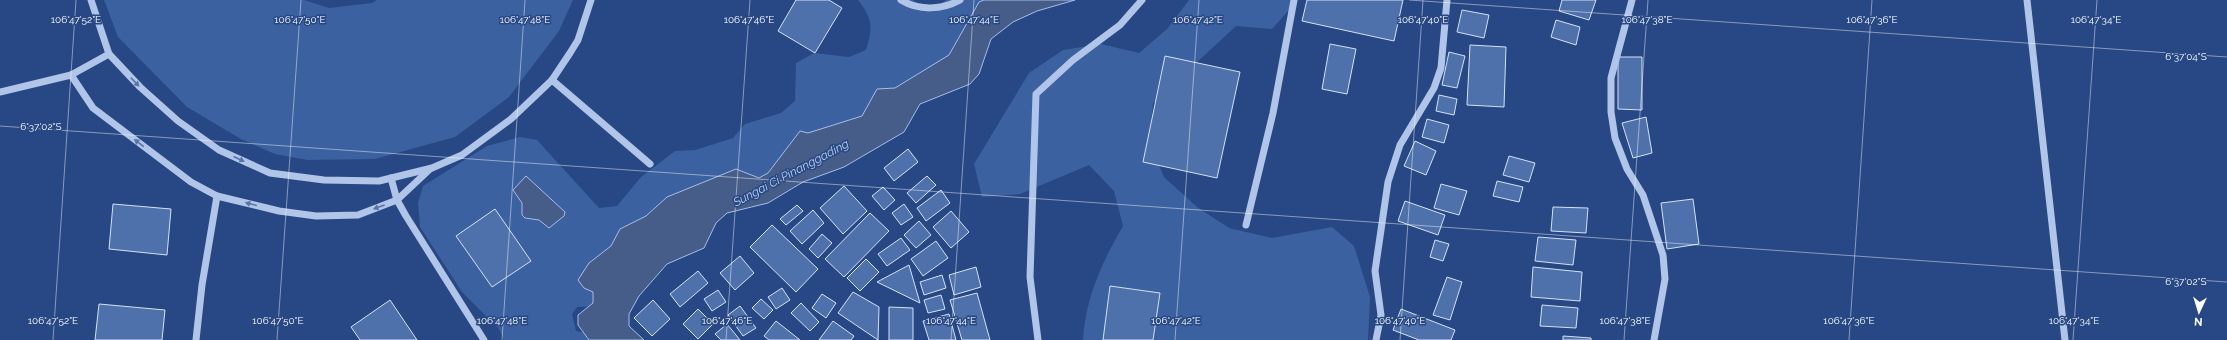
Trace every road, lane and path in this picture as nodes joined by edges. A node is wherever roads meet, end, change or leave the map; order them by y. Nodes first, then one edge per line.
1 (91, 0) edge
2 (591, 0) edge
3 (900, 0) edge
4 (960, 0) edge
5 (1142, 0) edge
6 (1294, 0) edge
7 (1447, 0) edge
8 (1632, 0) edge
9 (2027, 0) edge
10 (109, 54) junction
11 (71, 75) junction
12 (552, 80) junction
13 (0, 92) edge
14 (650, 164) dead end
15 (432, 168) junction
16 (391, 178) junction
17 (217, 196) junction
18 (397, 200) junction
19 (1246, 224) dead end
20 (196, 340) edge
21 (484, 340) edge
22 (1038, 340) edge
23 (1376, 340) edge
24 (1654, 340) edge
25 (2065, 340) edge

1 - 10 street
2 - 12 street
3 - 4 street
5 - 22 street
6 - 19 street
7 - 23 street
8 - 24 street
9 - 25 street
10 - 11 street
10 -> 16 street
11 - 13 street
17 -> 11 street
12 - 14 street
12 - 15 street
15 - 16 street
15 - 18 street
16 - 18 street
18 -> 17 street
17 - 20 street
18 - 21 street

